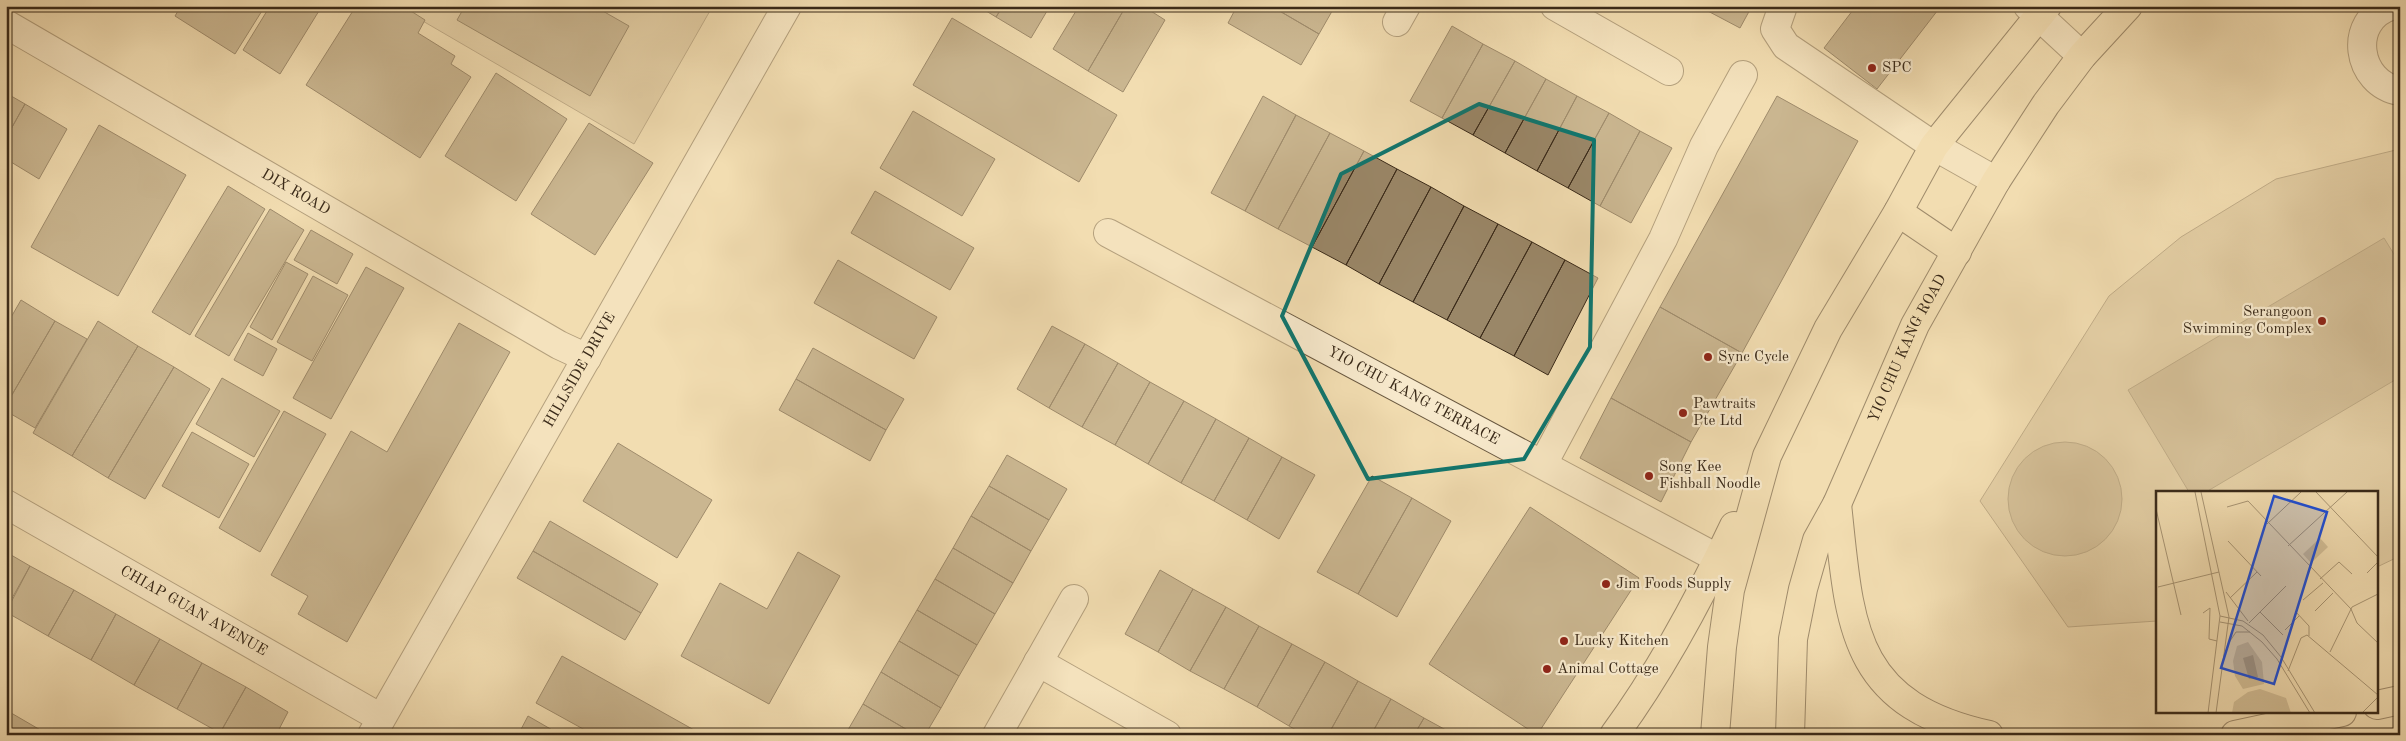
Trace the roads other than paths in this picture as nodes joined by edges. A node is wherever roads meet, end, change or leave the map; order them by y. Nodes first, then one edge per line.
1 (787, 6) edge
2 (1555, 6) edge
3 (1783, 6) edge
4 (2128, 6) edge
5 (2392, 6) edge
6 (2038, 10) edge
7 (6, 24) edge
8 (2082, 56) junction
9 (1669, 71) dead end
10 (1743, 75) dead end
11 (2400, 91) edge
12 (1934, 146) junction
13 (1996, 182) junction
14 (1898, 212) junction
15 (1108, 233) dead end
16 (1957, 252) junction
17 (587, 358) junction
18 (1767, 456) junction
19 (1543, 464) junction
20 (6, 504) edge
21 (1837, 504) junction
22 (1719, 559) junction
23 (1074, 599) dead end
24 (1038, 662) junction
25 (2400, 700) edge
26 (2378, 705) edge
27 (2333, 714) edge
28 (376, 726) edge
29 (997, 735) edge
30 (1167, 735) edge
31 (1614, 735) edge
32 (1715, 735) edge
33 (1790, 735) edge
34 (1989, 735) edge
35 (2234, 735) edge

1 - 17 street, HILLSIDE DRIVE
2 - 9 street
3 - 12 street
4 - 8 main road, YIO CHU KANG ROAD
5 - 11 street
6 - 8 street
6 - 12 main road
7 - 17 street, DIX ROAD
8 - 13 main road, YIO CHU KANG ROAD
10 - 19 street
12 - 13 street
12 - 14 main road
13 - 16 main road, YIO CHU KANG ROAD
14 - 16 main road
14 - 18 main road
15 - 19 street, YIO CHU KANG TERRACE
16 - 21 main road, YIO CHU KANG ROAD
17 - 28 street, HILLSIDE DRIVE
18 - 22 main road
18 - 32 main road
19 - 22 street, YIO CHU KANG TERRACE
20 - 28 street, CHIAP GUAN AVENUE
21 - 33 main road, YIO CHU KANG ROAD
21 - 34 main road
22 - 31 main road
23 - 24 street
24 - 29 street
24 - 30 street
25 - 26 main road
27 - 35 main road

